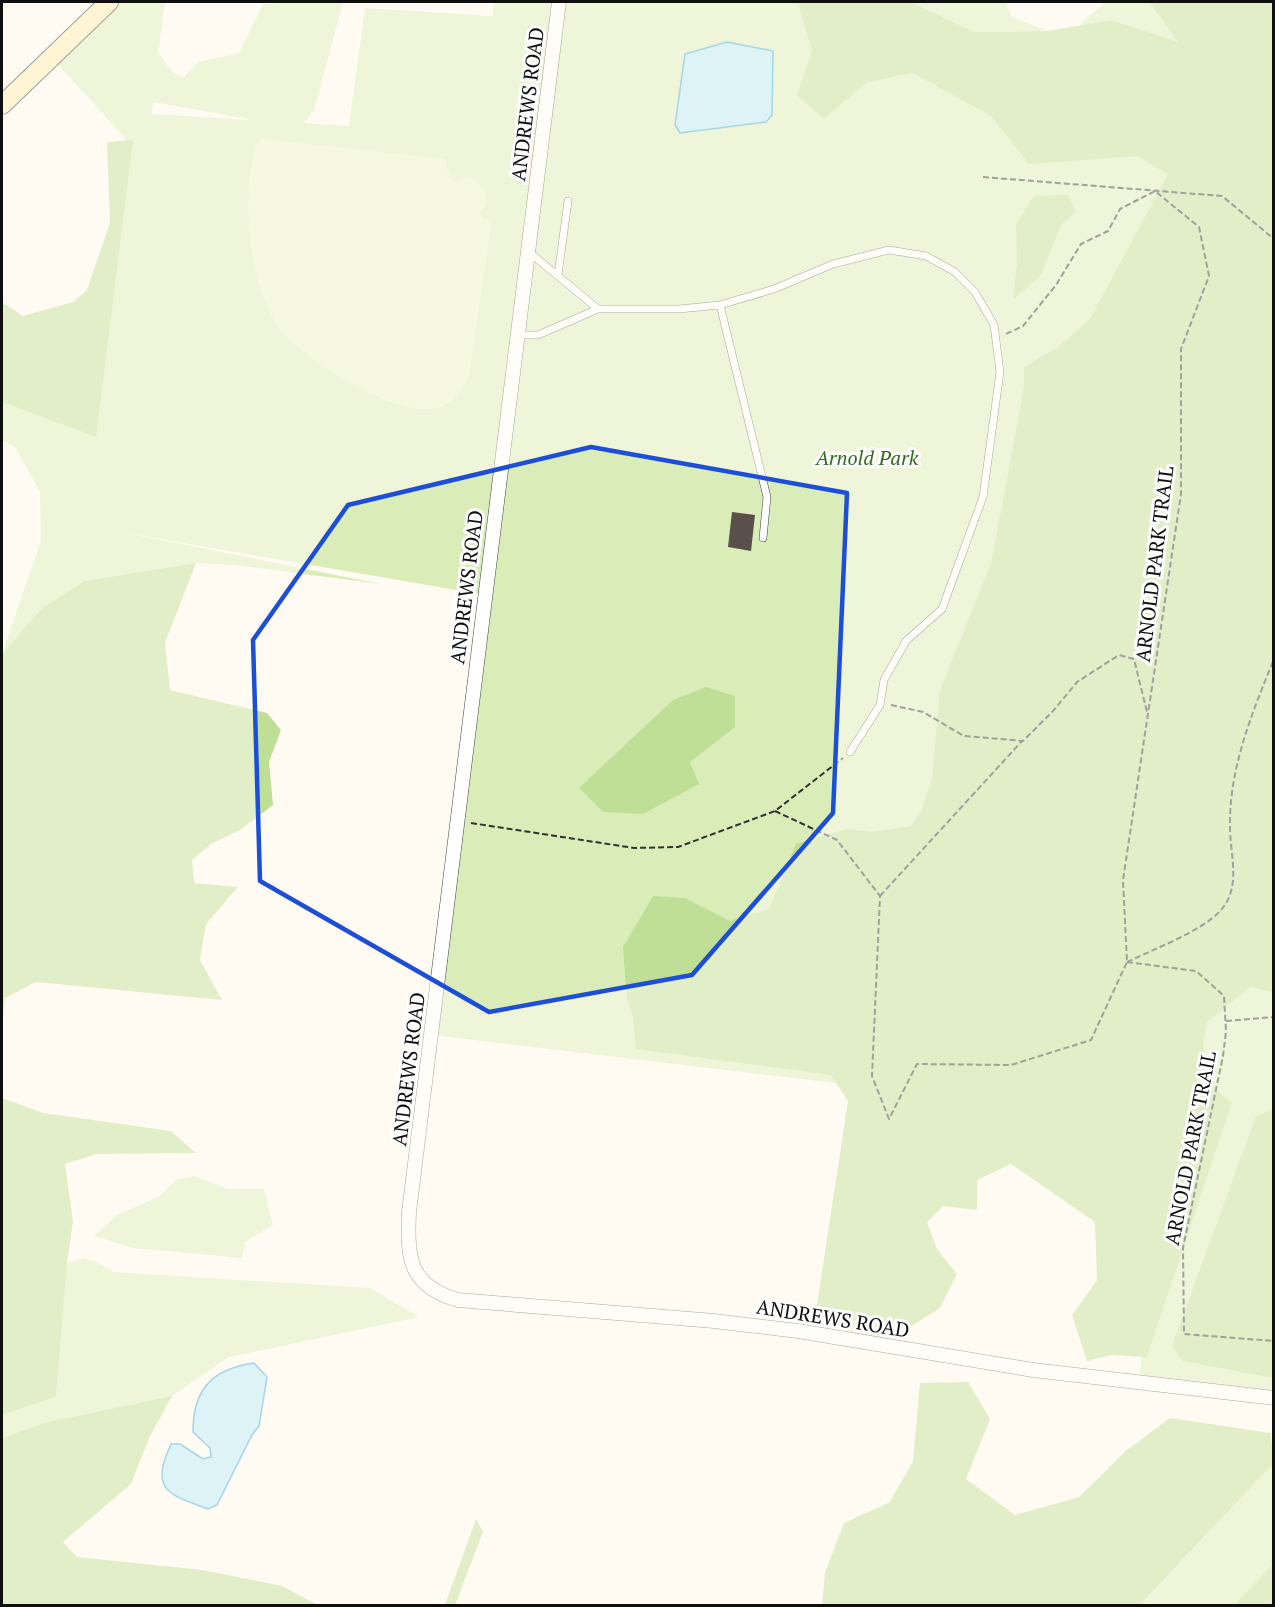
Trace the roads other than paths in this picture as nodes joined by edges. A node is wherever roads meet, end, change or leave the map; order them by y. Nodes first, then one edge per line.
1 (110, 2) edge
2 (559, 2) edge
3 (2, 105) edge
4 (568, 201) dead end
5 (529, 252) junction
6 (558, 275) junction
7 (720, 305) junction
8 (598, 309) junction
9 (518, 335) junction
10 (763, 538) dead end
11 (850, 752) road end
12 (1274, 1398) edge

1 - 3 street
2 - 5 street, ANDREWS ROAD
4 - 6 lane
5 - 6 lane
5 - 9 street, ANDREWS ROAD
6 - 8 lane
7 - 8 lane
7 - 10 lane
7 - 11 lane
8 - 9 lane
9 - 12 street, ANDREWS ROAD

